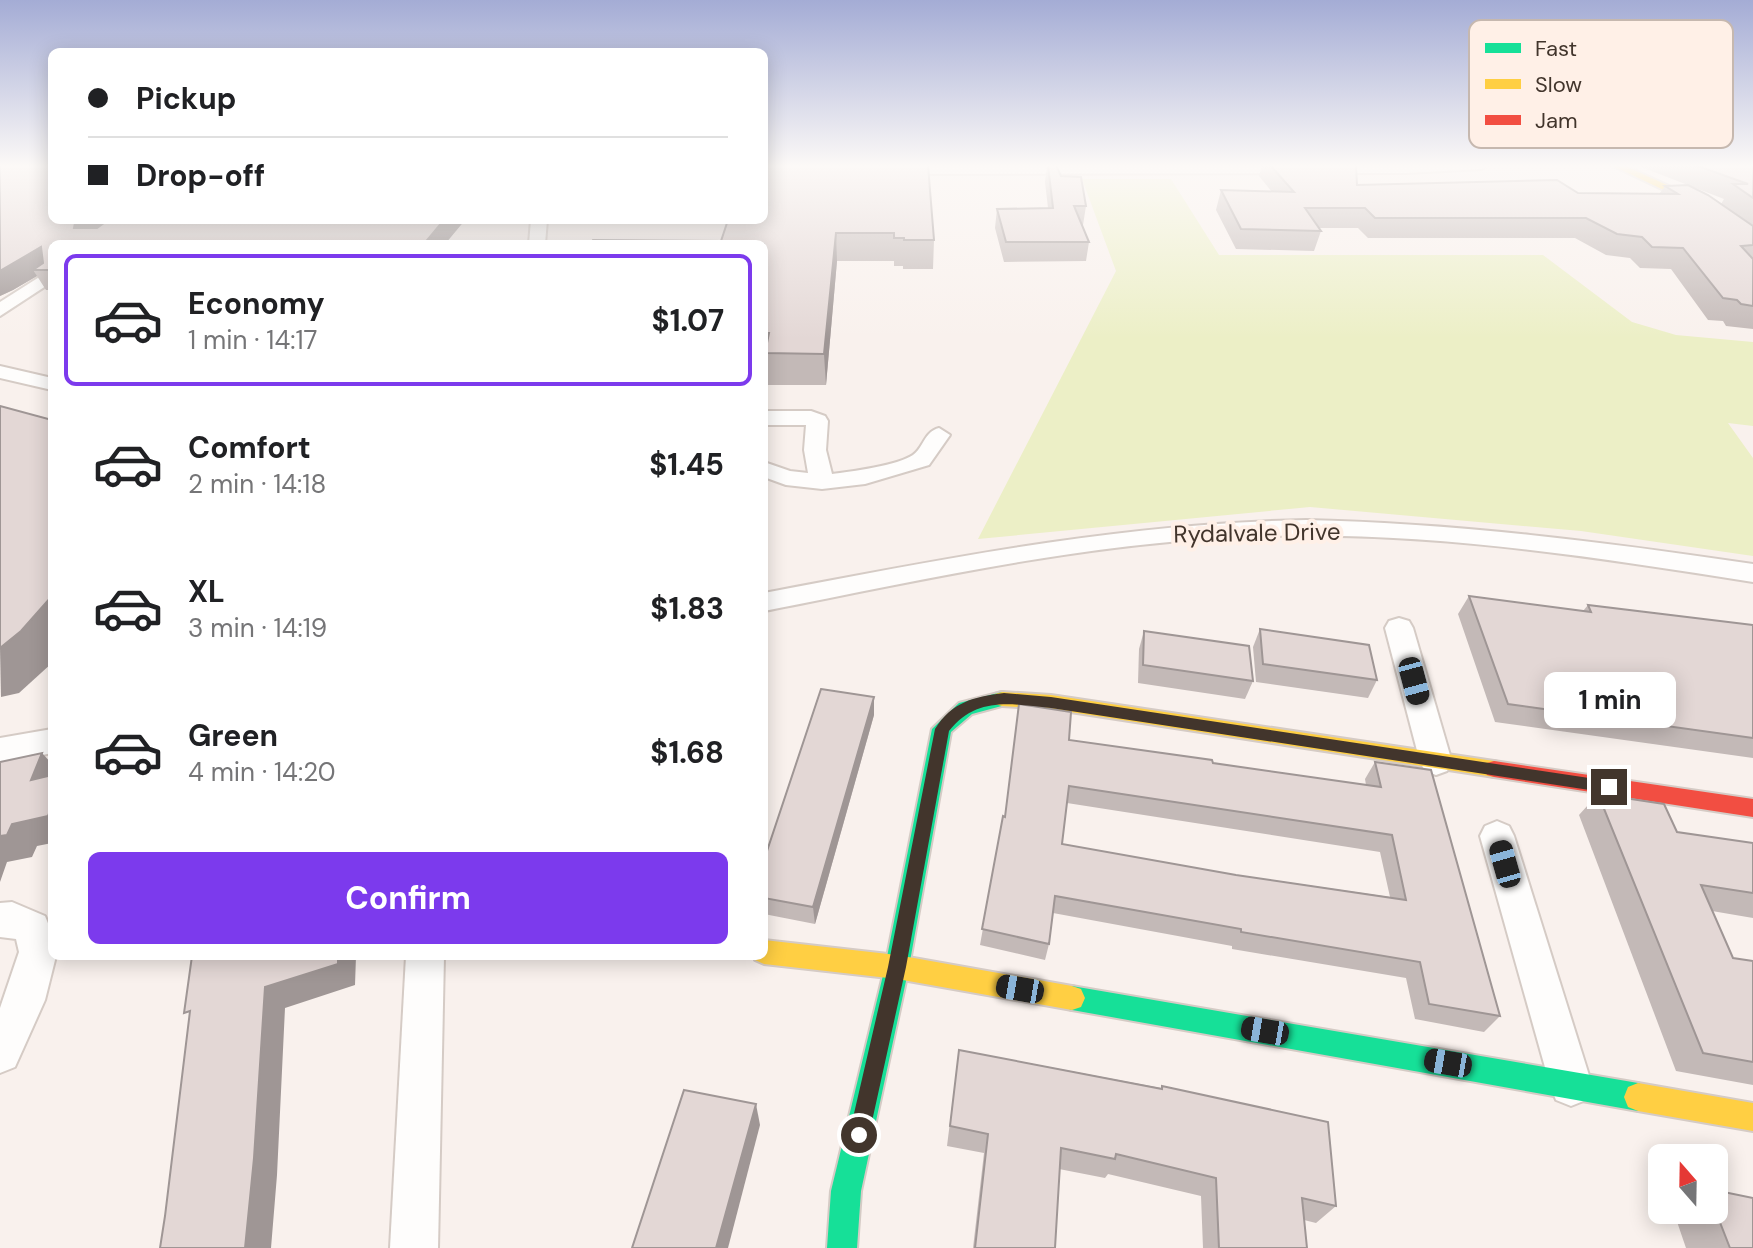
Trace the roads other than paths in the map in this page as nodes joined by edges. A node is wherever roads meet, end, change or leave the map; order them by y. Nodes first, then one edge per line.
1 (1727, 223) edge
2 (1753, 241) edge
3 (48, 277) edge
4 (0, 310) edge
5 (0, 372) edge
6 (48, 383) edge
7 (768, 418) edge
8 (939, 435) dead end
9 (768, 471) edge
10 (822, 482) junction
11 (1753, 573) edge
12 (768, 601) edge
13 (1399, 628) dead end
14 (48, 742) edge
15 (0, 751) edge
16 (1436, 762) junction
17 (1753, 808) edge
18 (1497, 836) dead end
19 (0, 920) edge
20 (768, 952) edge
21 (425, 960) edge
22 (897, 967) junction
23 (0, 1052) edge
24 (1571, 1085) junction
25 (1753, 1117) edge
26 (414, 1248) edge
27 (842, 1248) edge

1 - 2 street
3 - 4 street
5 - 6 street
7 - 10 street
8 - 10 street
9 - 10 street
11 - 12 street, Rydalvale Drive
13 - 16 street
14 - 15 street
16 - 17 street
16 - 22 street
18 - 24 street
19 - 23 street
20 - 22 street
21 - 26 street
22 - 24 street
22 - 27 street
24 - 25 street

